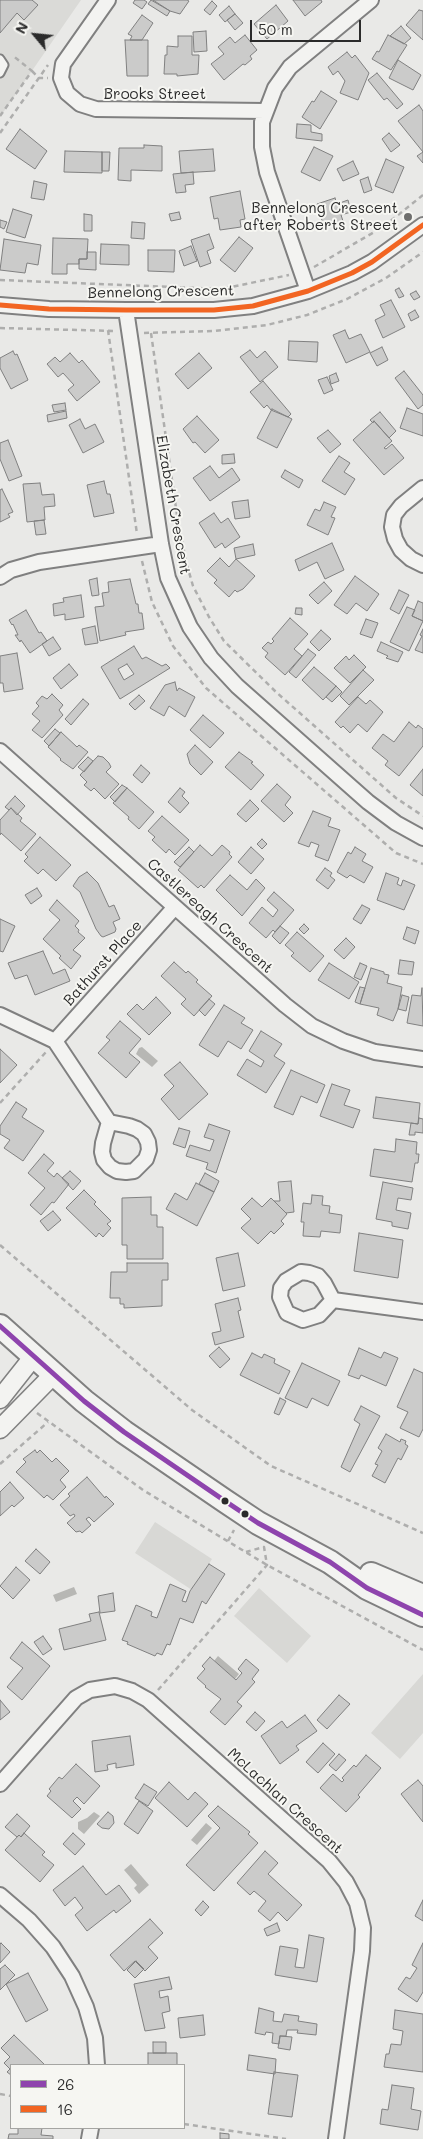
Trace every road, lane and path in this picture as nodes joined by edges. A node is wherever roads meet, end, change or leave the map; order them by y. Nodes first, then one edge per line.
1 (108, 0) edge
2 (371, 0) edge
3 (6, 50) dead end
4 (0, 60) edge
5 (32, 71) junction
6 (0, 73) edge
7 (265, 111) junction
8 (0, 116) edge
9 (0, 133) edge
10 (423, 195) edge
11 (423, 225) edge
12 (423, 252) edge
13 (411, 261) dead end
14 (302, 272) junction
15 (0, 280) edge
16 (308, 291) junction
17 (0, 305) edge
18 (126, 310) junction
19 (0, 328) edge
20 (151, 333) dead end
21 (423, 488) edge
22 (161, 544) junction
23 (139, 547) junction
24 (423, 565) edge
25 (0, 576) edge
26 (0, 751) edge
27 (423, 816) edge
28 (423, 838) edge
29 (423, 864) edge
30 (175, 907) junction
31 (0, 1015) edge
32 (55, 1041) junction
33 (423, 1059) edge
34 (0, 1103) edge
35 (109, 1122) dead end
36 (0, 1245) edge
37 (333, 1300) dead end
38 (423, 1312) edge
39 (0, 1326) edge
40 (34, 1356) junction
41 (54, 1374) junction
42 (0, 1399) edge
43 (0, 1430) edge
44 (0, 1464) edge
45 (235, 1528) dead end
46 (423, 1533) edge
47 (228, 1542) junction
48 (246, 1552) junction
49 (330, 1562) junction
50 (267, 1565) junction
51 (423, 1596) edge
52 (423, 1615) edge
53 (423, 1650) edge
54 (149, 1700) junction
55 (0, 1784) edge
56 (0, 1895) edge
57 (97, 2064) edge
58 (185, 2124) edge
59 (286, 2139) edge
60 (336, 2139) edge

1 - 7 street, Brooks Street
2 - 7 street
3 - 5 path
4 - 6 lane
5 - 8 path
5 - 9 path
7 - 14 street
10 - 14 path
11 - 16 street, Bennelong Crescent
12 - 13 path
14 - 15 path
14 - 16 street
16 - 18 street, Bennelong Crescent
17 - 18 street, Bennelong Crescent
18 - 22 street, Elizabeth Crescent
19 - 23 path
20 - 27 path
21 - 24 street
22 - 23 street
22 - 28 street, Elizabeth Crescent
23 - 25 street
23 - 29 path
26 - 30 street, Castlereagh Crescent
30 - 32 street, Bathurst Place
30 - 33 street, Castlereagh Crescent
31 - 32 street
32 - 34 path
32 - 35 street
36 - 46 path
37 - 38 street
39 - 40 main road
40 - 41 main road
40 - 42 street
41 - 43 street
41 - 49 main road
44 - 47 path
45 - 47 path
47 - 48 path
48 - 50 path
48 - 50 path
49 - 51 main road
49 - 52 main road
50 - 53 path
50 - 54 path
54 - 55 street, McLachlan Crescent
54 - 60 street, McLachlan Crescent
56 - 57 street
58 - 59 path

